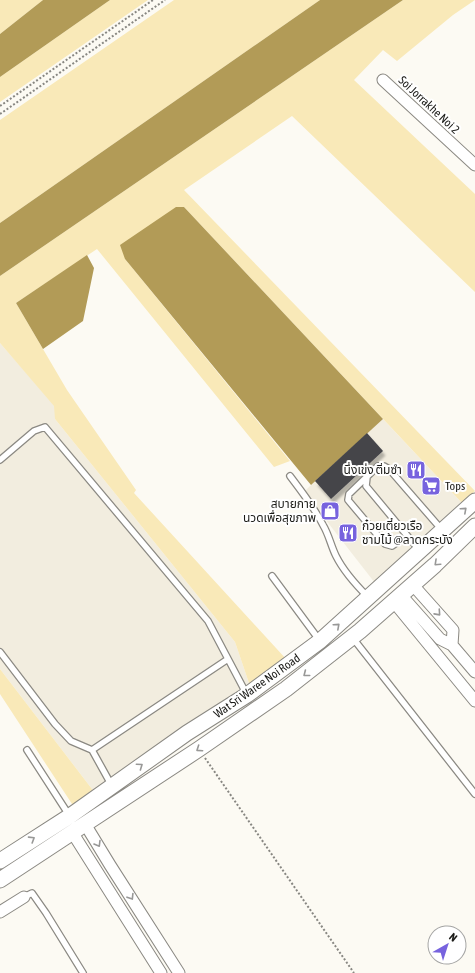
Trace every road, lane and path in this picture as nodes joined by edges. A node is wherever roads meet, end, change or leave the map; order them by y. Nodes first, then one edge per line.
1 (153, 0) edge
2 (165, 0) edge
3 (383, 80) dead end
4 (0, 106) edge
5 (0, 114) edge
6 (475, 165) edge
7 (0, 460) edge
8 (290, 476) dead end
9 (367, 476) junction
10 (475, 501) edge
11 (475, 526) edge
12 (442, 530) junction
13 (416, 547) junction
14 (400, 570) junction
15 (272, 576) dead end
16 (388, 581) junction
17 (412, 584) junction
18 (368, 598) junction
19 (397, 598) junction
20 (352, 637) junction
21 (320, 641) junction
22 (452, 645) junction
23 (0, 652) edge
24 (228, 659) junction
25 (475, 672) edge
26 (248, 696) junction
27 (475, 701) edge
28 (199, 749) junction
29 (26, 750) dead end
30 (92, 750) junction
31 (112, 786) junction
32 (475, 794) edge
33 (70, 816) junction
34 (86, 824) junction
35 (72, 832) junction
36 (0, 861) edge
37 (0, 880) edge
38 (121, 881) junction
39 (108, 890) junction
40 (24, 897) joint
41 (0, 912) edge
42 (83, 973) edge
43 (161, 973) edge
44 (179, 973) edge
45 (354, 973) edge

1 - 4 path
2 - 5 path
3 - 6 street, Soi Jorrakhe Noi 2
7 - 24 lane
8 - 18 lane
9 - 12 lane
9 - 13 lane
9 - 13 lane
12 -> 10 main road, Wat Sri Waree Noi Road
11 -> 17 main road, Wat Sri Waree Noi Road
12 - 13 main road, Wat Sri Waree Noi Road
13 - 14 main road, Wat Sri Waree Noi Road
14 - 16 main road, Wat Sri Waree Noi Road
14 - 17 main road
15 - 21 lane
16 - 18 main road, Wat Sri Waree Noi Road
16 - 19 main road
17 - 19 main road, Wat Sri Waree Noi Road
17 -> 22 street
21 -> 18 main road, Wat Sri Waree Noi Road
19 - 20 main road, Wat Sri Waree Noi Road
19 - 22 street
19 - 27 street
20 -> 28 main road, Wat Sri Waree Noi Road
20 - 32 lane
21 - 26 main road, Wat Sri Waree Noi Road
22 - 25 street
23 - 30 lane
24 - 26 lane
24 - 30 lane
31 -> 26 main road, Wat Sri Waree Noi Road
28 - 34 main road, Wat Sri Waree Noi Road
28 - 45 path
29 - 33 lane
30 - 31 lane
31 - 33 main road, Wat Sri Waree Noi Road
36 -> 33 main road, Wat Sri Waree Noi Road
34 - 35 main road, Wat Sri Waree Noi Road
34 -> 38 street
35 - 37 main road, Wat Sri Waree Noi Road
35 - 39 street
38 - 39 street
38 -> 44 street
39 - 43 street
40 - 41 street
40 - 42 lane

